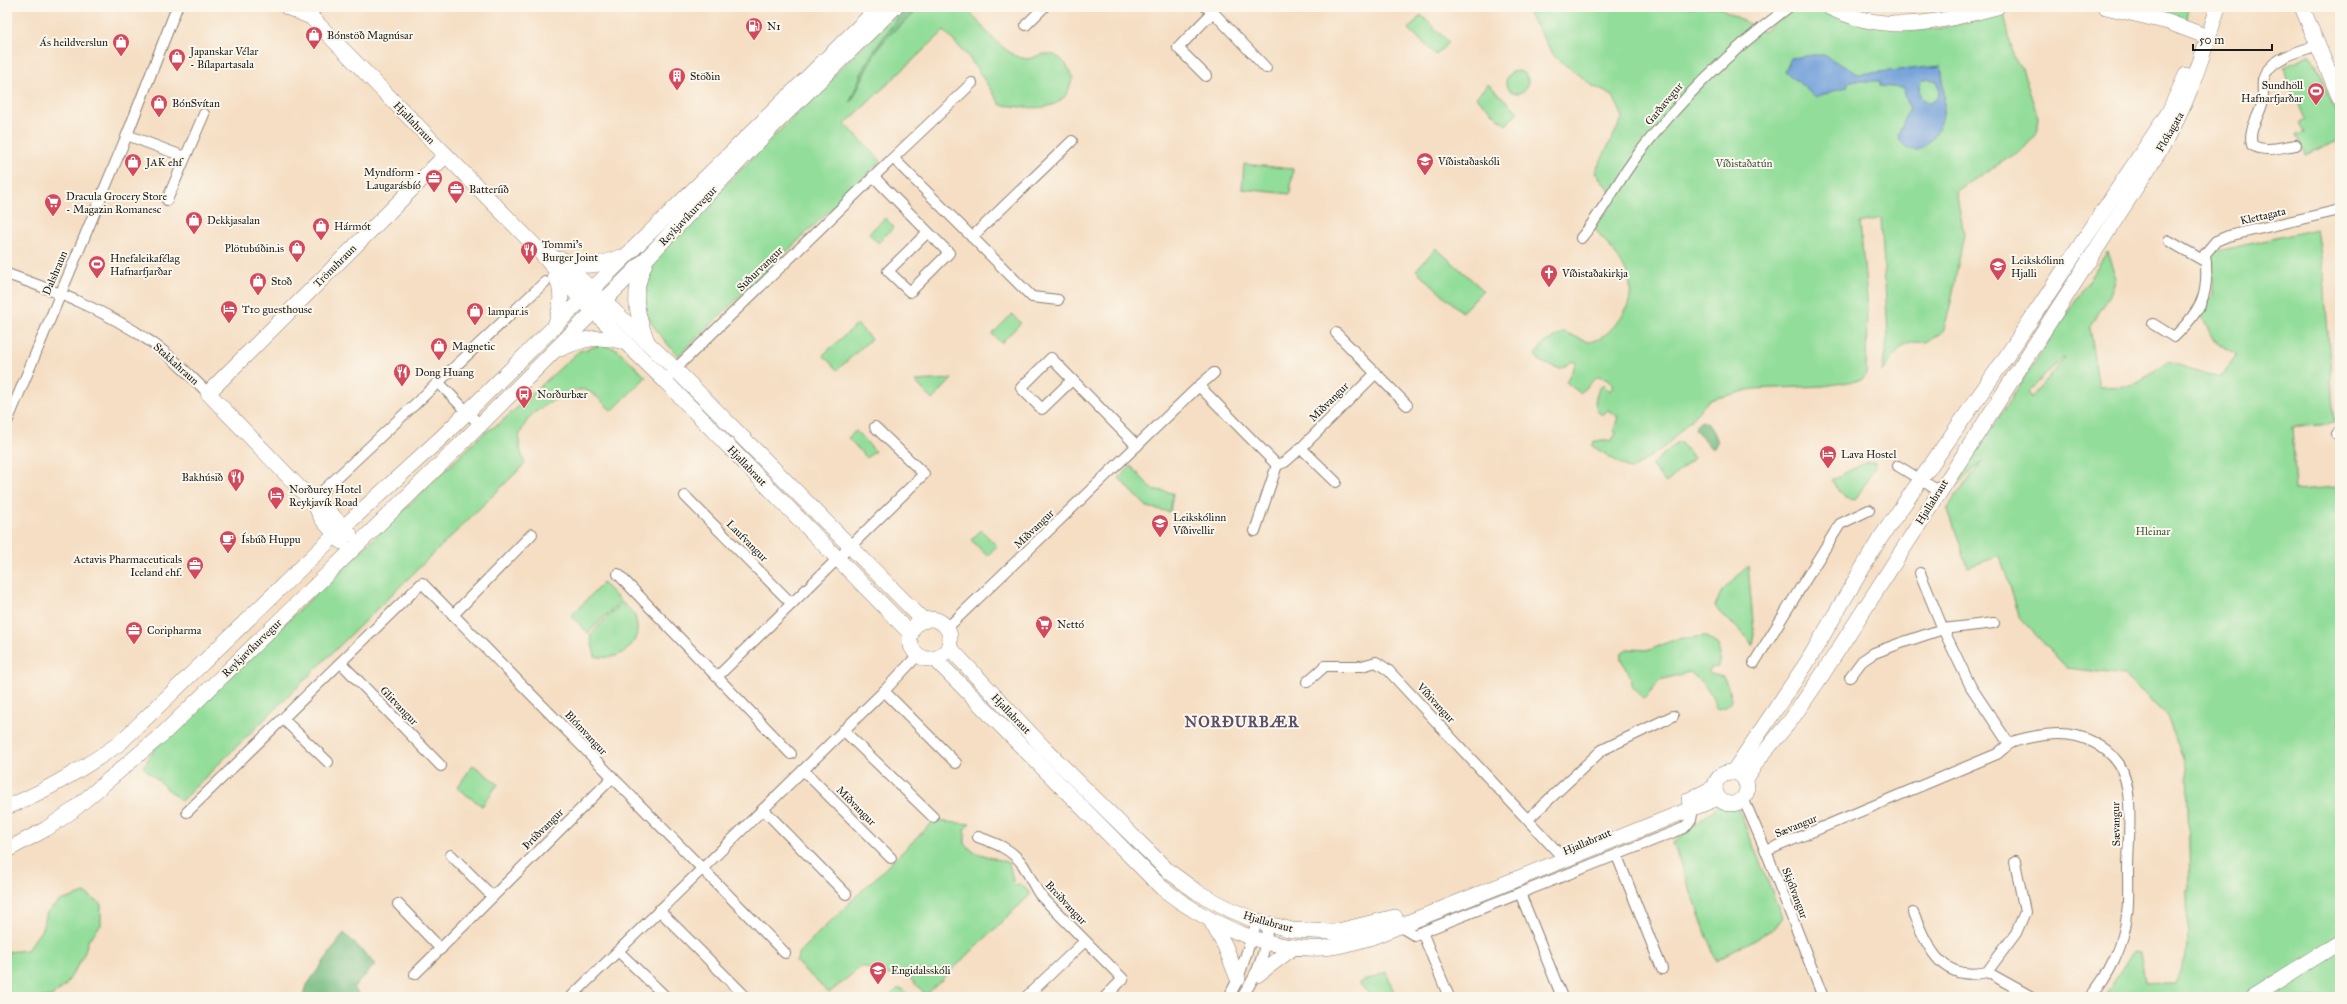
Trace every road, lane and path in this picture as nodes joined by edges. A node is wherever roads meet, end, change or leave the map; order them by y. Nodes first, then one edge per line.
1 (177, 7) edge
2 (287, 7) edge
3 (879, 7) edge
4 (895, 7) edge
5 (1044, 7) edge
6 (1789, 7) edge
7 (1830, 7) edge
8 (1997, 7) edge
9 (2106, 7) edge
10 (2207, 7) edge
11 (2218, 7) edge
12 (2302, 7) edge
13 (1210, 10) edge
14 (1967, 10) edge
15 (313, 12) edge
16 (1026, 25) dead end
17 (2203, 35) junction
18 (2318, 45) junction
19 (1266, 68) dead end
20 (1206, 76) dead end
21 (972, 83) dead end
22 (2340, 99) edge
23 (204, 114) dead end
24 (127, 135) junction
25 (1072, 141) dead end
26 (2296, 145) dead end
27 (446, 155) junction
28 (185, 157) junction
29 (893, 158) junction
30 (873, 176) junction
31 (167, 200) dead end
32 (2340, 210) edge
33 (2109, 215) junction
34 (928, 232) junction
35 (972, 237) junction
36 (1581, 238) dead end
37 (2169, 241) dead end
38 (627, 254) junction
39 (548, 257) junction
40 (647, 258) junction
41 (2206, 262) junction
42 (7, 274) edge
43 (545, 282) dead end
44 (60, 293) junction
45 (585, 295) junction
46 (1058, 300) dead end
47 (598, 307) junction
48 (556, 324) junction
49 (2153, 324) dead end
50 (1336, 333) dead end
51 (626, 343) junction
52 (648, 344) junction
53 (552, 353) junction
54 (675, 369) junction
55 (1214, 373) dead end
56 (1375, 374) junction
57 (664, 380) junction
58 (1072, 380) junction
59 (439, 383) junction
60 (1199, 386) junction
61 (208, 393) junction
62 (1407, 405) dead end
63 (466, 410) junction
64 (7, 422) edge
65 (480, 425) junction
66 (875, 427) dead end
67 (1137, 446) junction
68 (1301, 448) junction
69 (1277, 465) junction
70 (1898, 466) dead end
71 (1921, 480) junction
72 (1336, 482) dead end
73 (1939, 491) junction
74 (685, 496) dead end
75 (312, 501) junction
76 (1869, 510) dead end
77 (1255, 530) dead end
78 (340, 531) junction
79 (532, 534) dead end
80 (852, 547) junction
81 (355, 548) junction
82 (838, 559) junction
83 (1920, 573) dead end
84 (618, 574) dead end
85 (792, 604) junction
86 (453, 615) junction
87 (924, 621) junction
88 (1994, 623) dead end
89 (947, 628) junction
90 (1942, 629) junction
91 (911, 634) junction
92 (948, 647) junction
93 (918, 655) junction
94 (935, 659) junction
95 (341, 663) junction
96 (1754, 663) dead end
97 (717, 676) junction
98 (1850, 677) dead end
99 (1307, 682) dead end
100 (884, 691) junction
101 (1673, 716) dead end
102 (284, 720) junction
103 (843, 730) junction
104 (2009, 744) junction
105 (791, 754) dead end
106 (328, 762) dead end
107 (956, 763) dead end
108 (440, 766) dead end
109 (803, 770) junction
110 (1739, 776) junction
111 (612, 778) junction
112 (1717, 792) junction
113 (1743, 798) junction
114 (7, 807) edge
115 (1693, 808) junction
116 (763, 809) junction
117 (187, 812) dead end
118 (933, 817) dead end
119 (1528, 819) junction
120 (978, 837) dead end
121 (7, 850) edge
122 (1766, 851) junction
123 (451, 855) dead end
124 (1563, 856) junction
125 (1617, 856) junction
126 (891, 858) dead end
127 (2015, 862) dead end
128 (700, 869) junction
129 (846, 894) dead end
130 (1520, 894) junction
131 (492, 896) junction
132 (398, 904) dead end
133 (659, 910) junction
134 (1913, 913) dead end
135 (1210, 919) junction
136 (1263, 922) junction
137 (1397, 925) junction
138 (1422, 932) junction
139 (1259, 939) junction
140 (1085, 940) junction
141 (2340, 942) edge
142 (1294, 947) junction
143 (441, 949) junction
144 (618, 951) junction
145 (785, 953) dead end
146 (1662, 969) dead end
147 (1987, 972) junction
148 (415, 974) dead end
149 (1257, 975) junction
150 (1238, 979) junction
151 (579, 989) junction
152 (571, 997) edge
153 (586, 997) edge
154 (666, 997) edge
155 (746, 997) edge
156 (1026, 997) edge
157 (1105, 997) edge
158 (1229, 997) edge
159 (1242, 997) edge
160 (1449, 997) edge
161 (1562, 997) edge
162 (1823, 997) edge
163 (2032, 997) edge
164 (2090, 997) edge
165 (2252, 997) edge

1 - 24 street, Dalshraun
2 - 15 main road, Hjallahraun
3 - 38 main road, Reykjavíkurvegur
4 - 40 main road, Reykjavíkurvegur
5 - 16 street
6 - 36 street, Garðavegur
7 - 14 main road
8 - 14 main road
9 - 17 main road
10 - 17 main road
11 - 17 main road
12 - 18 main road
13 - 19 street
13 - 20 street
15 - 27 main road, Hjallahraun
17 - 33 main road, Flókagata
18 - 22 main road
18 - 26 street
21 - 29 street, Suðurvangur
23 - 28 street
24 - 28 street
24 - 44 street, Dalshraun
25 - 35 street
27 - 39 main road, Hjallahraun
27 - 61 main road, Trönuhraun
28 - 31 street
29 - 30 street, Suðurvangur
29 - 35 street
30 - 34 street
30 - 54 street, Suðurvangur
32 - 41 street, Klettagata
33 - 71 main road, Hjallabraut
33 - 73 main road, Hjallabraut
34 - 34 street
35 - 46 street
37 - 41 street
38 - 39 main road
38 - 45 main road, Reykjavíkurvegur
39 - 45 main road, Hjallahraun
39 - 48 main road
40 - 47 main road, Reykjavíkurvegur
40 - 52 main road
41 - 49 street, Klettagata
42 - 44 street, Stakkahraun
43 - 59 street
44 - 61 street, Stakkahraun
44 - 64 street, Dalshraun
45 - 47 main road, Hjallabraut
45 - 48 main road, Reykjavíkurvegur
47 - 51 main road, Hjallabraut
47 - 52 main road, Hjallabraut
47 - 53 main road, Reykjavíkurvegur
48 - 63 main road, Reykjavíkurvegur
50 - 56 street
51 - 53 main road
51 - 57 main road, Hjallabraut
52 - 54 main road, Hjallabraut
53 - 65 main road, Reykjavíkurvegur
54 - 57 street, Suðurvangur
54 - 80 main road, Hjallabraut
55 - 60 street, Miðvangur
56 - 62 street
56 - 68 street, Miðvangur
57 - 82 main road, Hjallabraut
58 - 58 street
58 - 67 street
59 - 63 street
59 - 75 street
60 - 67 street, Miðvangur
60 - 69 street
61 - 75 main road, Stakkahraun
63 - 65 street
63 - 78 main road, Reykjavíkurvegur
65 - 81 main road, Reykjavíkurvegur
66 - 80 street
67 - 89 street, Miðvangur
68 - 69 street, Miðvangur
68 - 72 street
69 - 77 street
70 - 71 street
71 - 73 street
71 - 110 main road, Hjallabraut
73 - 110 main road, Hjallabraut
74 - 85 street, Laufvangur
75 - 78 main road, Stakkahraun
76 - 96 street
78 - 81 main road, Stakkahraun
78 - 114 main road, Reykjavíkurvegur
79 - 86 street
80 - 82 street
80 - 87 main road, Hjallabraut
81 - 121 main road, Reykjavíkurvegur
82 - 85 street
82 - 91 main road, Hjallabraut
83 - 90 street
84 - 97 street
85 - 97 street
86 - 95 street, Blómvangur
86 - 111 street, Blómvangur
87 - 89 main road
87 - 91 main road
88 - 90 street
89 - 92 main road
90 - 98 street
90 - 104 street
91 - 93 main road
92 - 94 main road
92 - 136 main road, Hjallabraut
93 - 94 main road
93 - 100 street
94 - 135 main road, Hjallabraut
95 - 102 street
95 - 108 street, Glitvangur
97 - 105 street
99 - 119 street, Víðivangur
100 - 103 street
100 - 107 street
101 - 119 street
102 - 106 street
102 - 117 street
103 - 109 street
103 - 118 street
104 - 122 street, Sævangur
104 - 164 street, Sævangur
109 - 116 street
109 - 126 street, Miðvangur
110 - 112 main road
110 - 113 main road
111 - 128 street, Blómvangur
111 - 131 street, Þrúðvangur
112 - 113 main road
112 - 115 main road, Hjallabraut
112 - 124 main road, Hjallabraut
113 - 122 street, Skjólvangur
115 - 124 main road, Hjallabraut
115 - 125 street, Hjallabraut
116 - 128 street
116 - 129 street
119 - 124 street, Víðivangur
120 - 140 street, Breiðvangur
122 - 162 street, Skjólvangur
123 - 131 street
124 - 136 main road, Hjallabraut
124 - 137 main road, Hjallabraut
125 - 130 street, Hjallabraut
125 - 146 street
127 - 147 street
128 - 133 street
128 - 145 street
130 - 138 street, Hjallabraut
130 - 161 street
131 - 143 street, Þrúðvangur
132 - 143 street
133 - 144 street
133 - 155 street
134 - 147 street
135 - 139 main road, Hjallabraut
135 - 150 main road
136 - 139 street
136 - 139 street
137 - 138 street
137 - 142 main road, Hjallabraut
138 - 160 street
139 - 142 main road, Hjallabraut
139 - 149 street
139 - 150 street
140 - 156 street, Breiðvangur
140 - 157 street, Breiðvangur
141 - 165 main road
142 - 149 main road
143 - 148 street, Þrúðvangur
144 - 151 street
144 - 154 street
147 - 163 street
149 - 159 street
150 - 158 street
151 - 152 street
151 - 153 street

